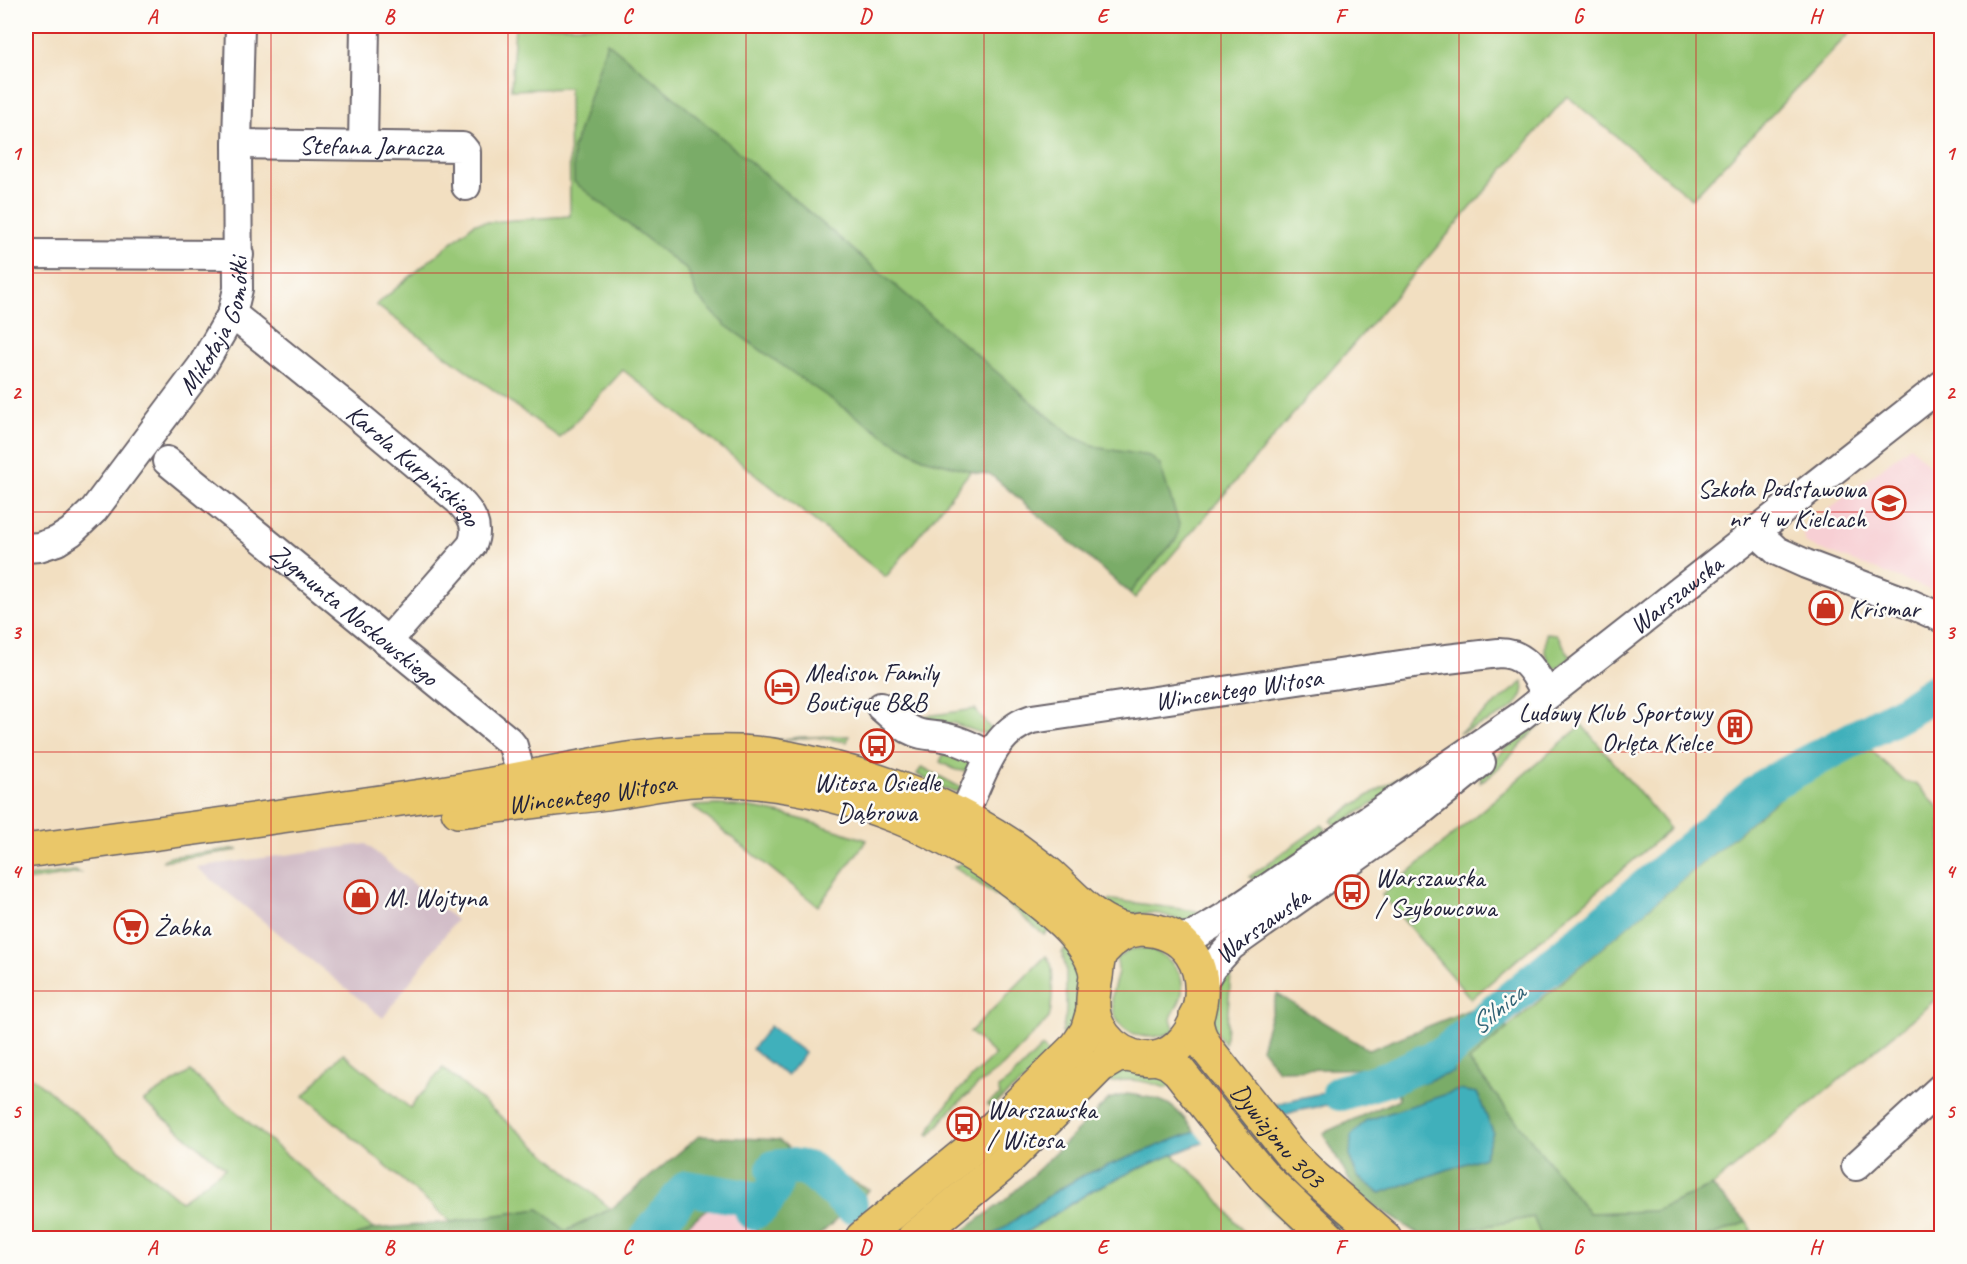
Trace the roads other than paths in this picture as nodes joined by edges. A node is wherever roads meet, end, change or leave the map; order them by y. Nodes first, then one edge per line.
1 (240, 26) edge
2 (365, 26) edge
3 (237, 144) junction
4 (363, 144) junction
5 (466, 186) dead end
6 (26, 254) edge
7 (239, 255) junction
8 (232, 314) junction
9 (1941, 385) edge
10 (166, 461) dead end
11 (1755, 531) junction
12 (26, 548) edge
13 (1941, 618) edge
14 (387, 642) junction
15 (1547, 695) junction
16 (881, 707) dead end
17 (1521, 716) junction
18 (990, 756) junction
19 (522, 778) junction
20 (962, 817) junction
21 (26, 851) edge
22 (26, 871) edge
23 (1128, 930) junction
24 (1177, 939) junction
25 (1096, 974) junction
26 (1202, 983) junction
27 (1093, 1011) junction
28 (1196, 1015) junction
29 (1142, 1056) junction
30 (1941, 1087) edge
31 (1856, 1166) dead end
32 (911, 1227) edge
33 (862, 1239) edge
34 (1329, 1239) edge
35 (1385, 1239) edge

1 - 3 street, Mikołaja Gomółki
2 - 4 street
3 - 4 street, Stefana Jaracza
3 - 7 street, Mikołaja Gomółki
4 - 5 street, Stefana Jaracza
6 - 7 street
7 - 8 street, Mikołaja Gomółki
8 - 12 street, Mikołaja Gomółki
8 - 14 street, Karola Kurpińskiego
9 - 11 street, Warszawska
10 - 14 street, Zygmunta Noskowskiego
11 - 13 street
11 - 15 street, Warszawska
14 - 19 street, Zygmunta Noskowskiego
15 - 17 street, Warszawska
15 - 18 street, Wincentego Witosa
16 - 18 street
17 - 24 street, Warszawska
17 - 26 street, Warszawska
18 - 20 street, Wincentego Witosa
19 - 20 main road, Wincentego Witosa
19 - 21 main road, Wincentego Witosa
20 - 23 main road, Wincentego Witosa
22 - 25 main road, Wincentego Witosa
23 - 24 main road
23 - 25 main road
24 - 26 main road
25 - 27 main road
26 - 28 main road
27 - 29 main road
27 - 32 main road
28 - 29 main road
28 - 35 main road, Dywizjonu 303
29 - 32 main road
29 - 34 main road, Dywizjonu 303
30 - 31 street
32 - 33 main road

